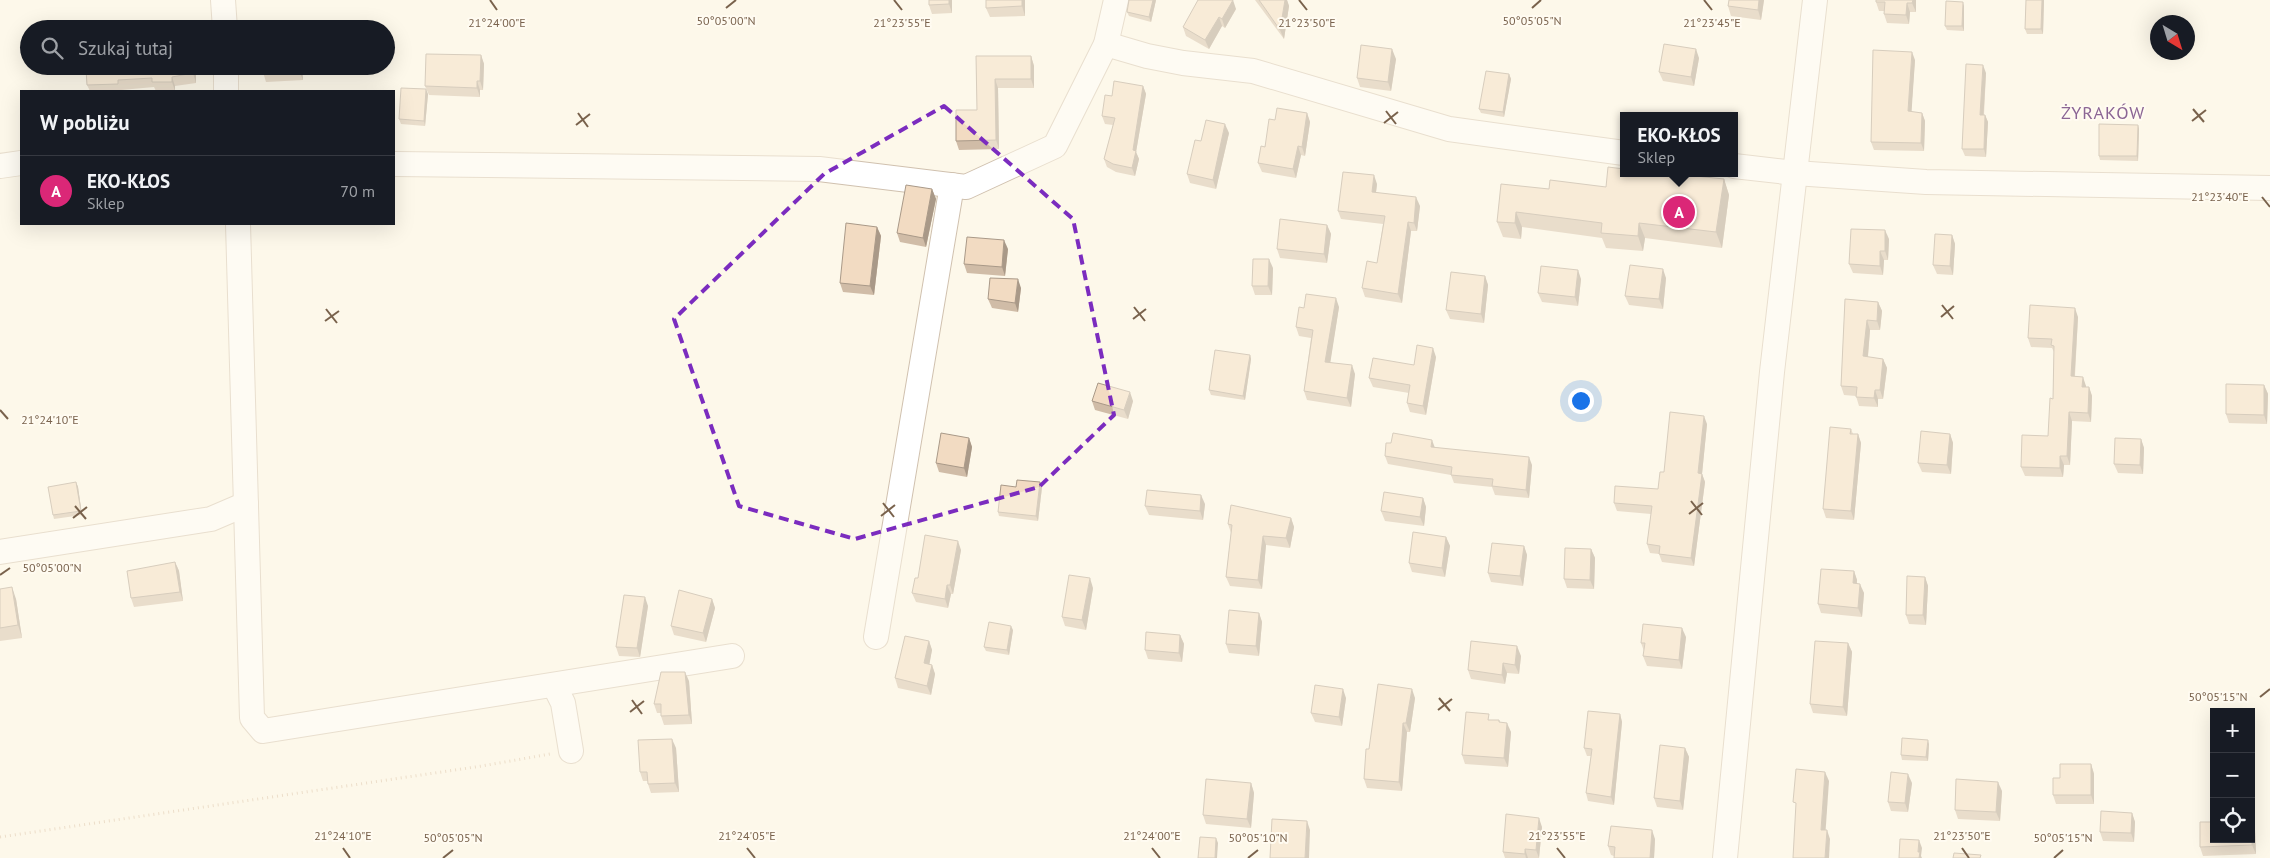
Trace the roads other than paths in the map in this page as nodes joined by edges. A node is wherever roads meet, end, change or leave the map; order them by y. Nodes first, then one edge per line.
1 (223, 0) edge
2 (1116, 0) edge
3 (1815, 0) edge
4 (224, 20) edge
5 (1106, 44) junction
6 (226, 75) edge
7 (226, 90) edge
8 (1620, 152) edge
9 (20, 163) edge
10 (395, 164) edge
11 (0, 166) edge
12 (1738, 166) edge
13 (1795, 173) junction
14 (952, 185) junction
15 (2270, 188) edge
16 (238, 225) edge
17 (246, 504) junction
18 (0, 552) edge
19 (876, 636) dead end
20 (732, 656) dead end
21 (554, 685) junction
22 (571, 750) road end
23 (1725, 858) edge

1 - 4 street
2 - 5 street
3 - 13 street
5 - 8 street
5 - 14 street
6 - 7 street
9 - 11 street
10 - 14 street
12 - 13 street
13 - 15 street
13 - 23 street
14 - 19 street
16 - 17 street
17 - 18 street
17 - 21 street
20 - 21 street
21 - 22 street

